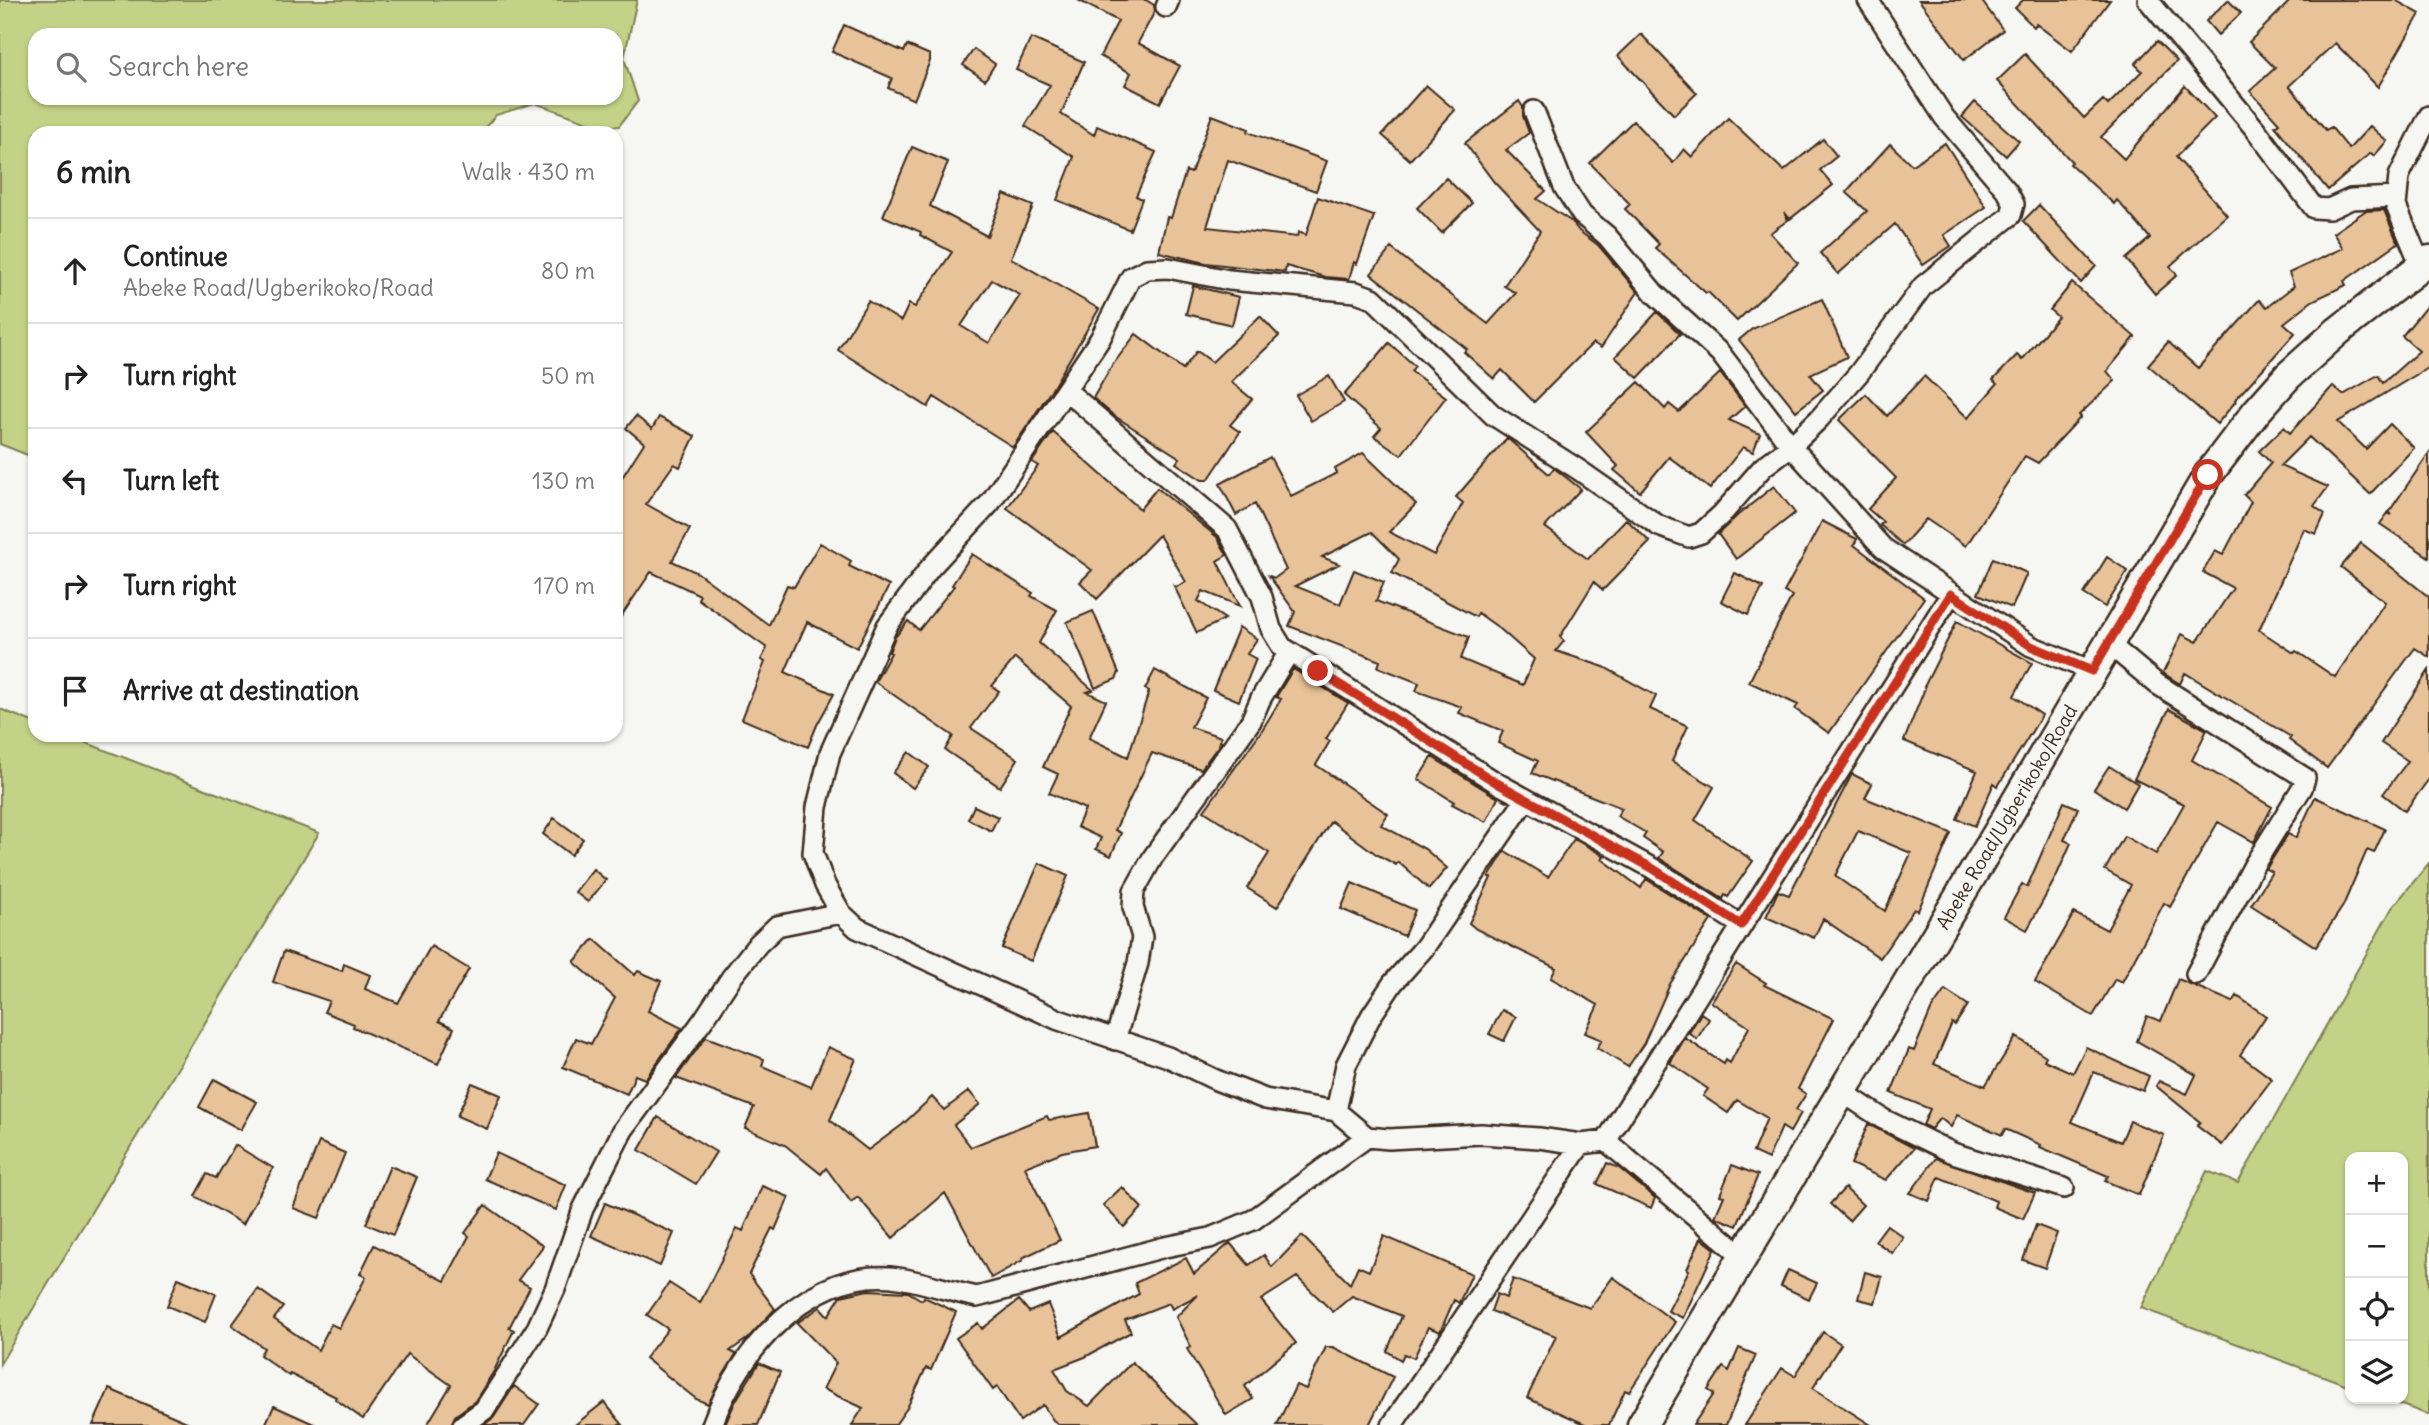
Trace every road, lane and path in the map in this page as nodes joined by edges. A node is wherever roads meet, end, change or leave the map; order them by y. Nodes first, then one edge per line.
1 (1868, 0) edge
2 (2148, 0) edge
3 (1534, 111) dead end
4 (2429, 116) edge
5 (2397, 197) junction
6 (2425, 263) edge
7 (1067, 391) junction
8 (1791, 446) junction
9 (1951, 594) junction
10 (2109, 644) junction
11 (1289, 652) junction
12 (2092, 671) junction
13 (1526, 799) junction
14 (841, 914) junction
15 (1741, 925) junction
16 (2196, 974) dead end
17 (1115, 1040) junction
18 (1841, 1091) junction
19 (1336, 1111) junction
20 (1367, 1137) junction
21 (1606, 1141) junction
22 (1581, 1144) junction
23 (2064, 1188) dead end
24 (1744, 1257) junction
25 (463, 1425) edge
26 (712, 1425) edge
27 (1392, 1425) edge
28 (1642, 1425) edge

1 - 8 street
2 - 5 street
3 - 8 street
4 - 5 street
5 - 6 street
6 - 10 street, Abeke Road/Ugberikoko/Road
7 - 8 street
7 - 11 street
7 - 14 street
8 - 9 street
9 - 12 street
9 - 15 street
10 - 12 street, Abeke Road/Ugberikoko/Road
10 - 16 street
11 - 13 street
11 - 17 street
12 - 18 street, Abeke Road/Ugberikoko/Road
13 - 15 street
13 - 19 street
14 - 17 street
14 - 25 street
15 - 21 street
17 - 19 street
18 - 23 street
18 - 24 street, Abeke Road/Ugberikoko/Road
19 - 20 street
20 - 22 street
20 - 26 street
21 - 22 street
21 - 24 street
22 - 27 street
24 - 28 street, Abeke Road/Ugberikoko/Road

